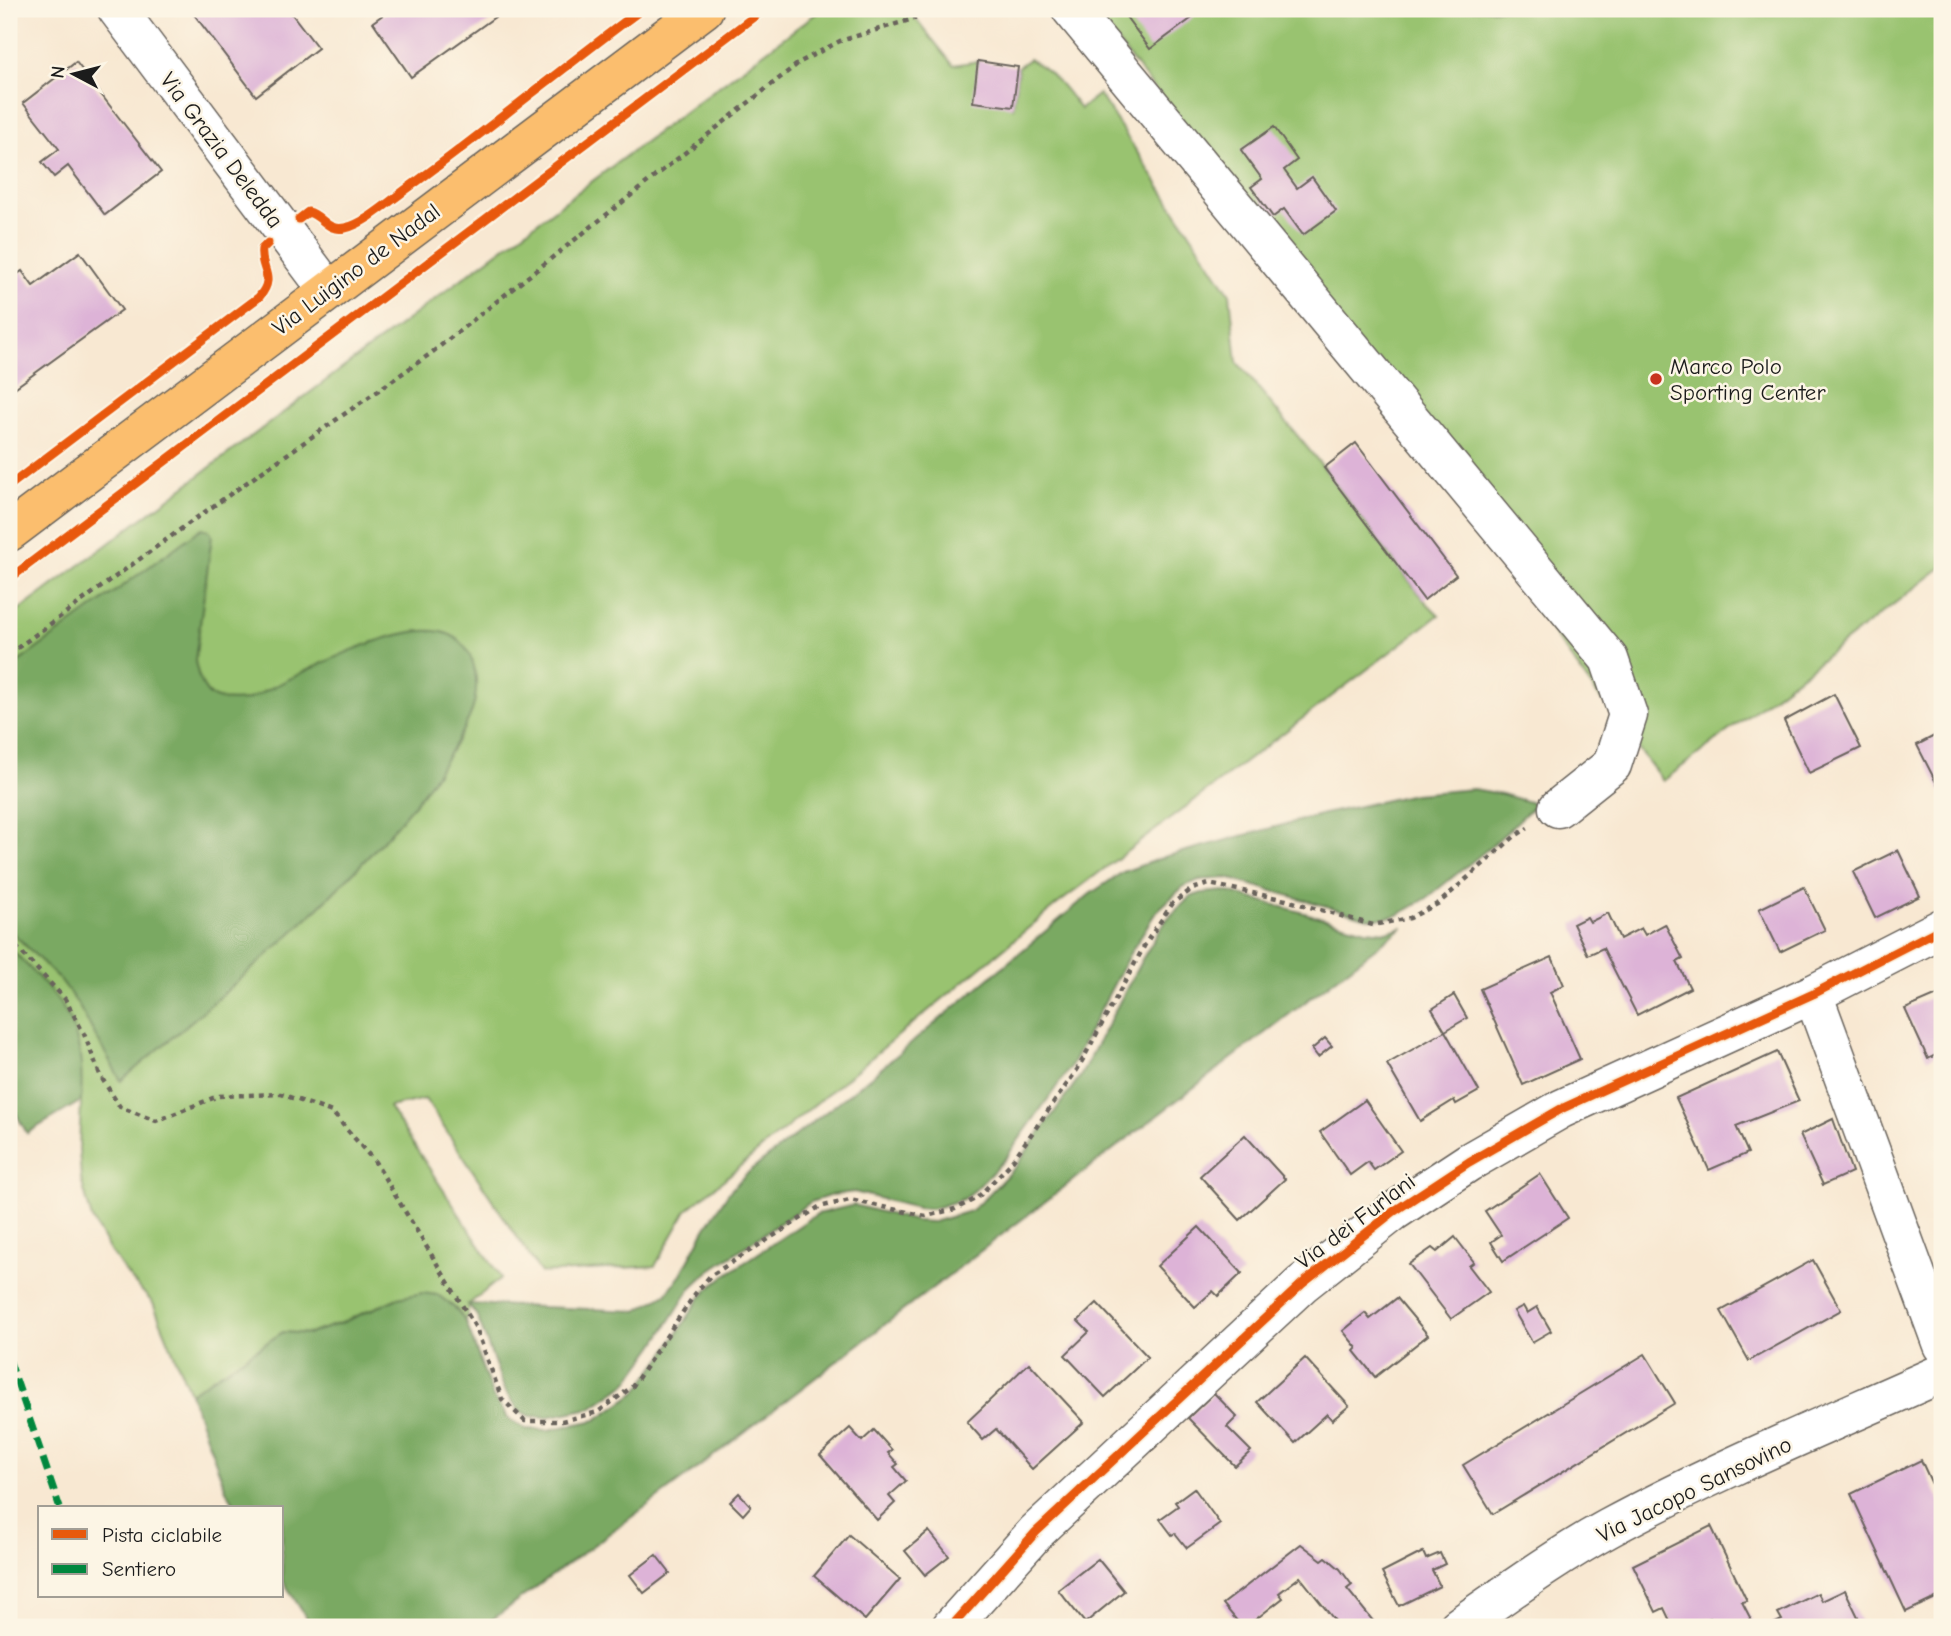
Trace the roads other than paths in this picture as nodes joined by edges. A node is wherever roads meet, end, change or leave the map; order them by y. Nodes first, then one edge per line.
1 (117, 9) edge
2 (704, 9) edge
3 (1071, 9) edge
4 (328, 290) junction
5 (9, 532) edge
6 (1558, 808) road end
7 (1942, 928) edge
8 (1813, 994) junction
9 (1942, 1345) edge
10 (1942, 1373) edge
11 (951, 1627) edge
12 (1458, 1627) edge

1 - 4 street, Via Grazia Deledda
2 - 4 main road, Via Luigino de Nadal
3 - 6 street
4 - 5 main road, Via Luigino de Nadal
7 - 8 street, Via dei Furlani
8 - 9 street
8 - 11 street, Via dei Furlani
10 - 12 street, Via Jacopo Sansovino

